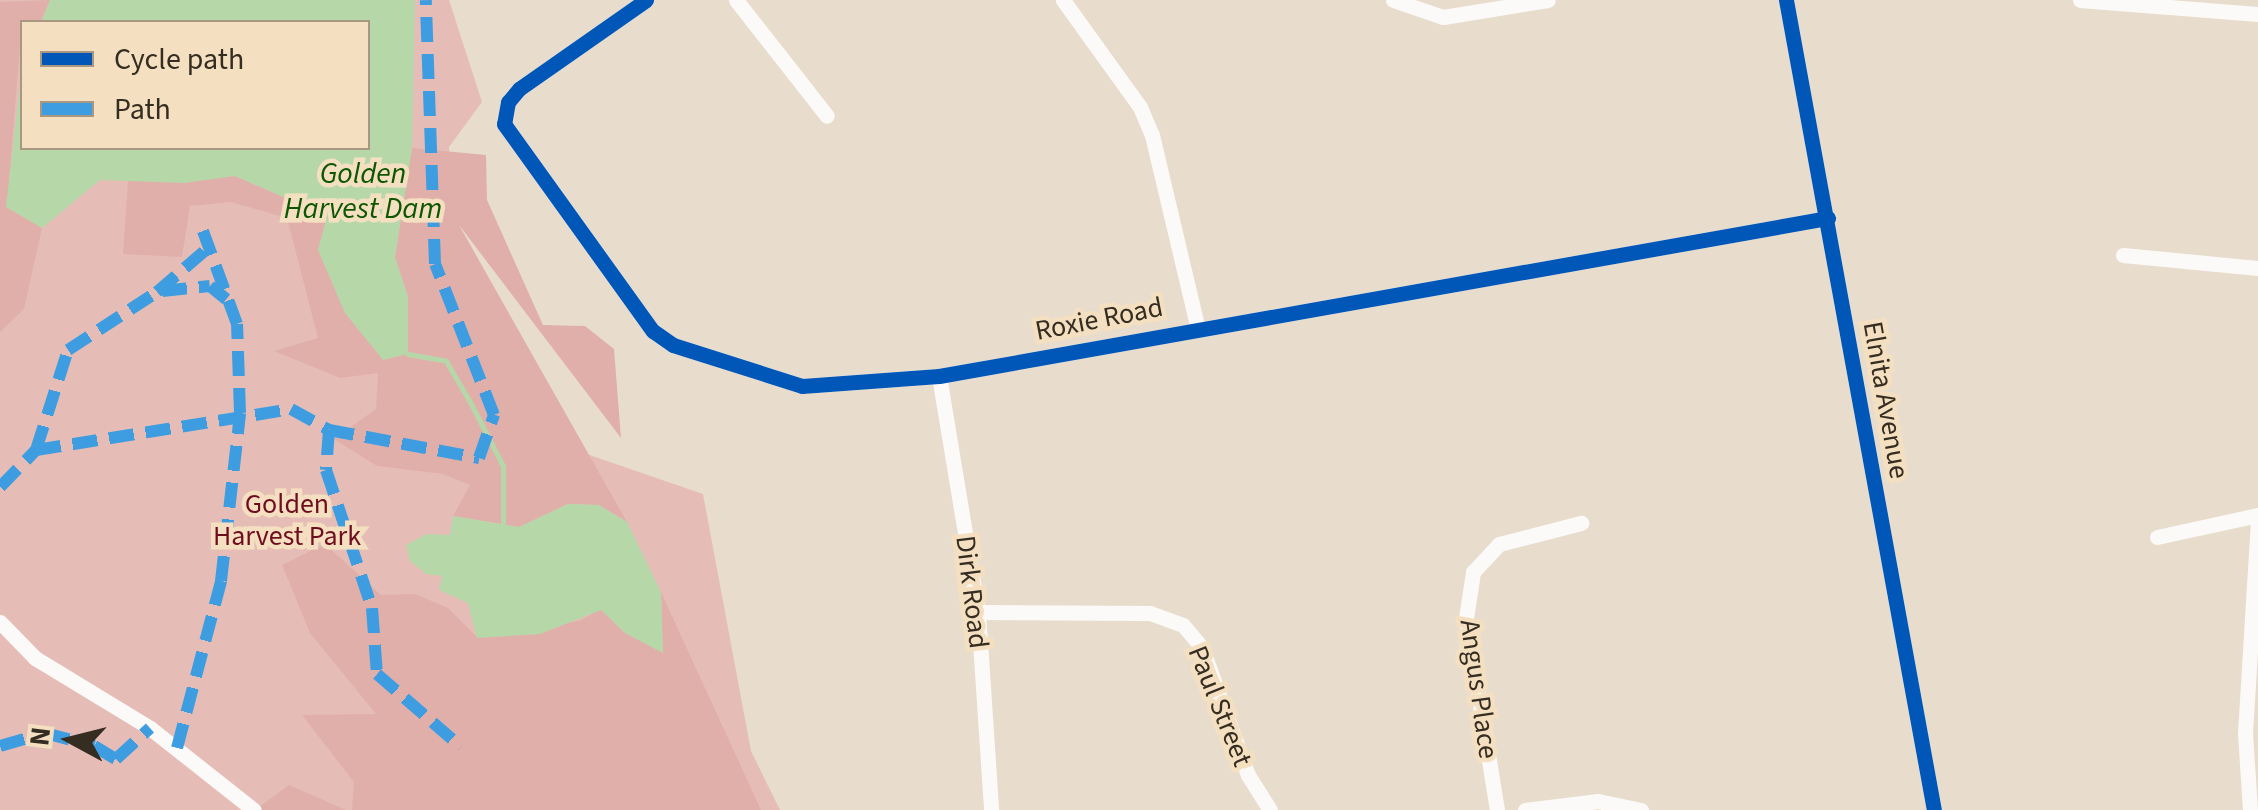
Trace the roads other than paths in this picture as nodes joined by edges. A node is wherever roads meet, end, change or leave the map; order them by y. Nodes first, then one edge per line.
1 (646, 0) edge
2 (736, 0) edge
3 (1063, 0) edge
4 (1393, 0) edge
5 (1548, 0) edge
6 (1786, 0) edge
7 (2080, 0) edge
8 (2258, 14) edge
9 (827, 116) dead end
10 (1828, 218) junction
11 (2123, 255) dead end
12 (2258, 268) edge
13 (1197, 325) junction
14 (938, 376) junction
15 (2258, 515) edge
16 (1580, 523) dead end
17 (2258, 523) edge
18 (2157, 537) dead end
19 (978, 612) junction
20 (0, 622) edge
21 (254, 810) edge
22 (991, 810) edge
23 (1270, 810) edge
24 (1497, 810) edge
25 (1526, 810) edge
26 (1641, 810) edge
27 (1934, 810) edge
28 (2250, 810) edge

1 - 14 street, Roxie Road
2 - 9 street
3 - 13 street
4 - 5 street
6 - 10 street, Elnita Avenue
7 - 8 street
10 - 13 street, Roxie Road
10 - 27 street, Elnita Avenue
11 - 12 street
13 - 14 street, Roxie Road
14 - 19 street, Dirk Road
15 - 18 street
16 - 24 street, Angus Place
17 - 28 street
19 - 22 street, Dirk Road
19 - 23 street, Paul Street
20 - 21 street
25 - 26 street

